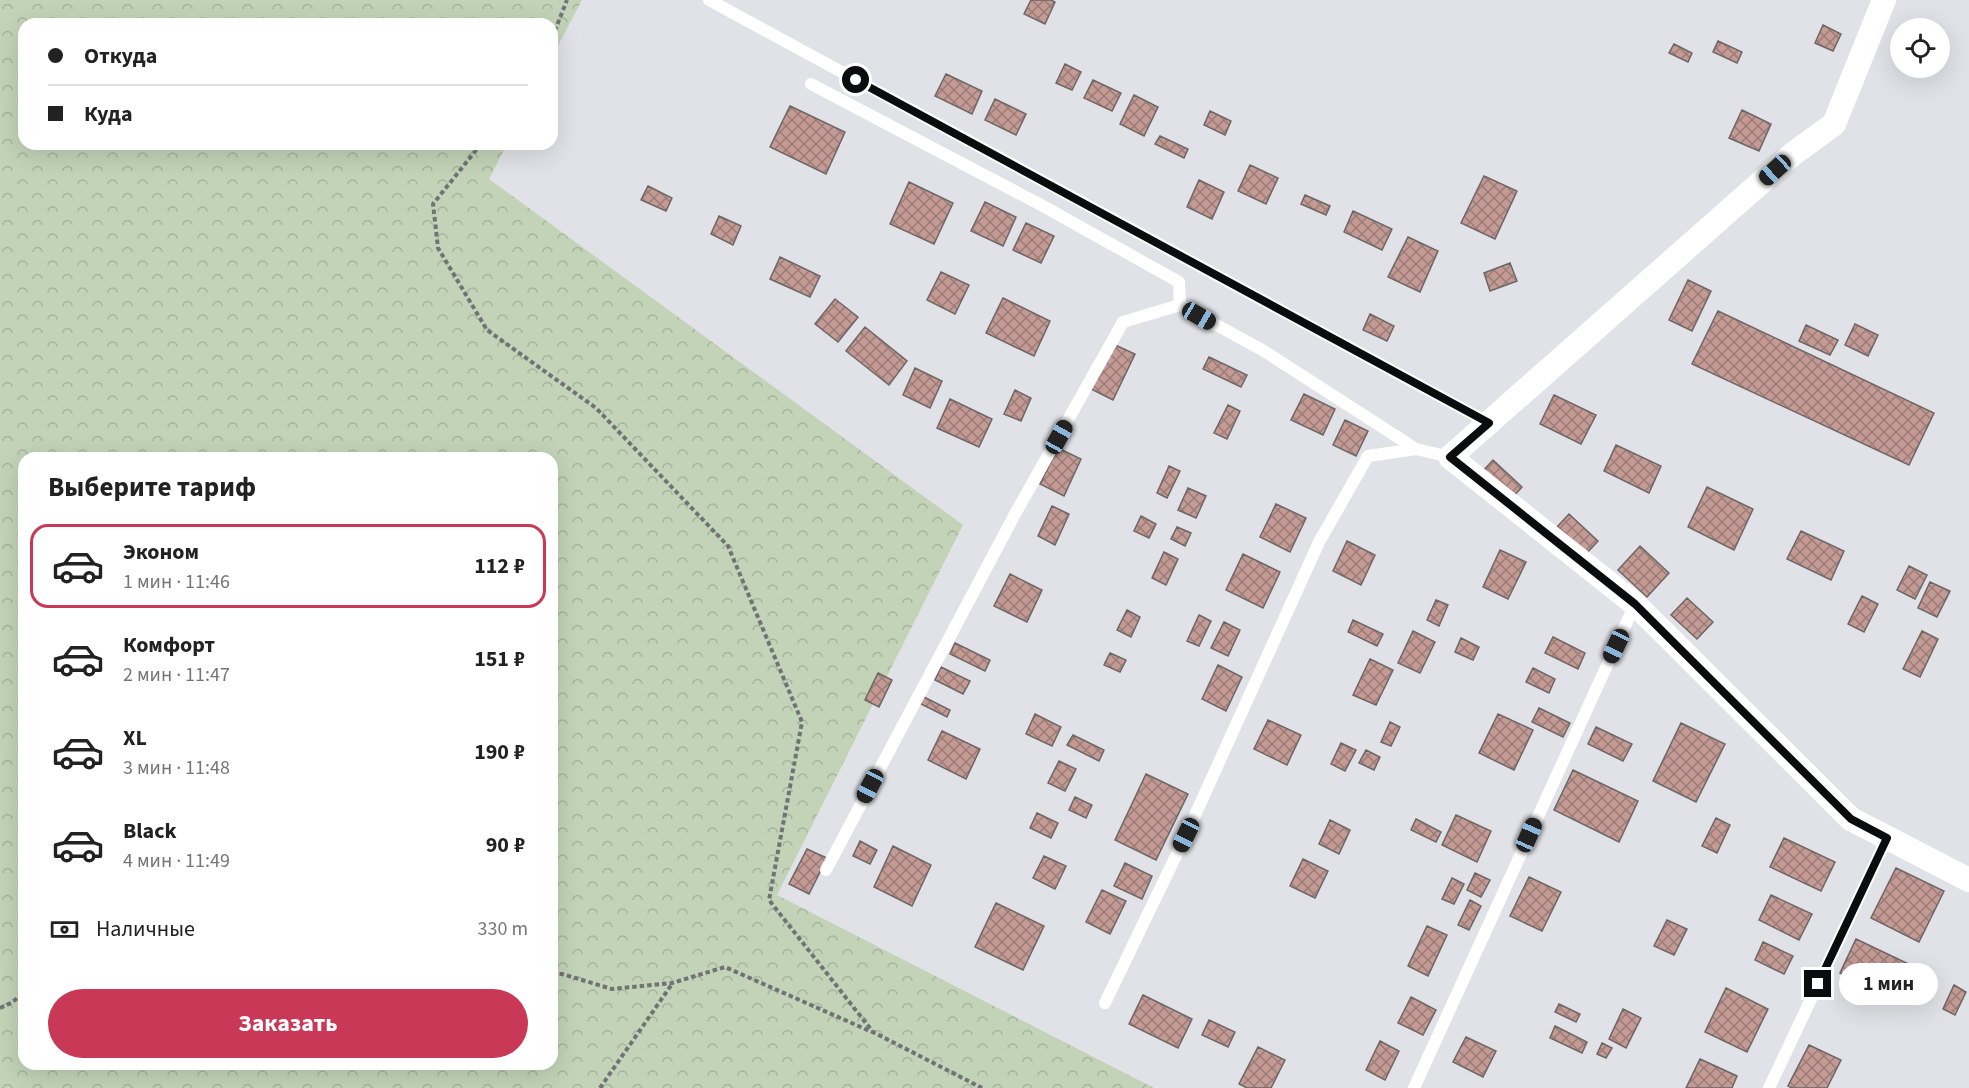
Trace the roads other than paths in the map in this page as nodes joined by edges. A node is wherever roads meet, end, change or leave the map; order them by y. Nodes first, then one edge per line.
1 (709, 0) edge
2 (1884, 0) edge
3 (811, 84) dead end
4 (1180, 305) junction
5 (1489, 423) junction
6 (1416, 449) junction
7 (1450, 457) junction
8 (1635, 604) junction
9 (1887, 838) junction
10 (826, 870) dead end
11 (1969, 880) edge
12 (1105, 1003) dead end
13 (1414, 1088) edge
14 (1769, 1088) edge

1 - 5 lane
2 - 5 street
3 - 4 lane
4 - 6 lane
4 - 10 lane
5 - 7 street
6 - 7 lane
6 - 12 lane
7 - 8 street
8 - 9 street
8 - 13 lane
9 - 11 street
9 - 14 lane

